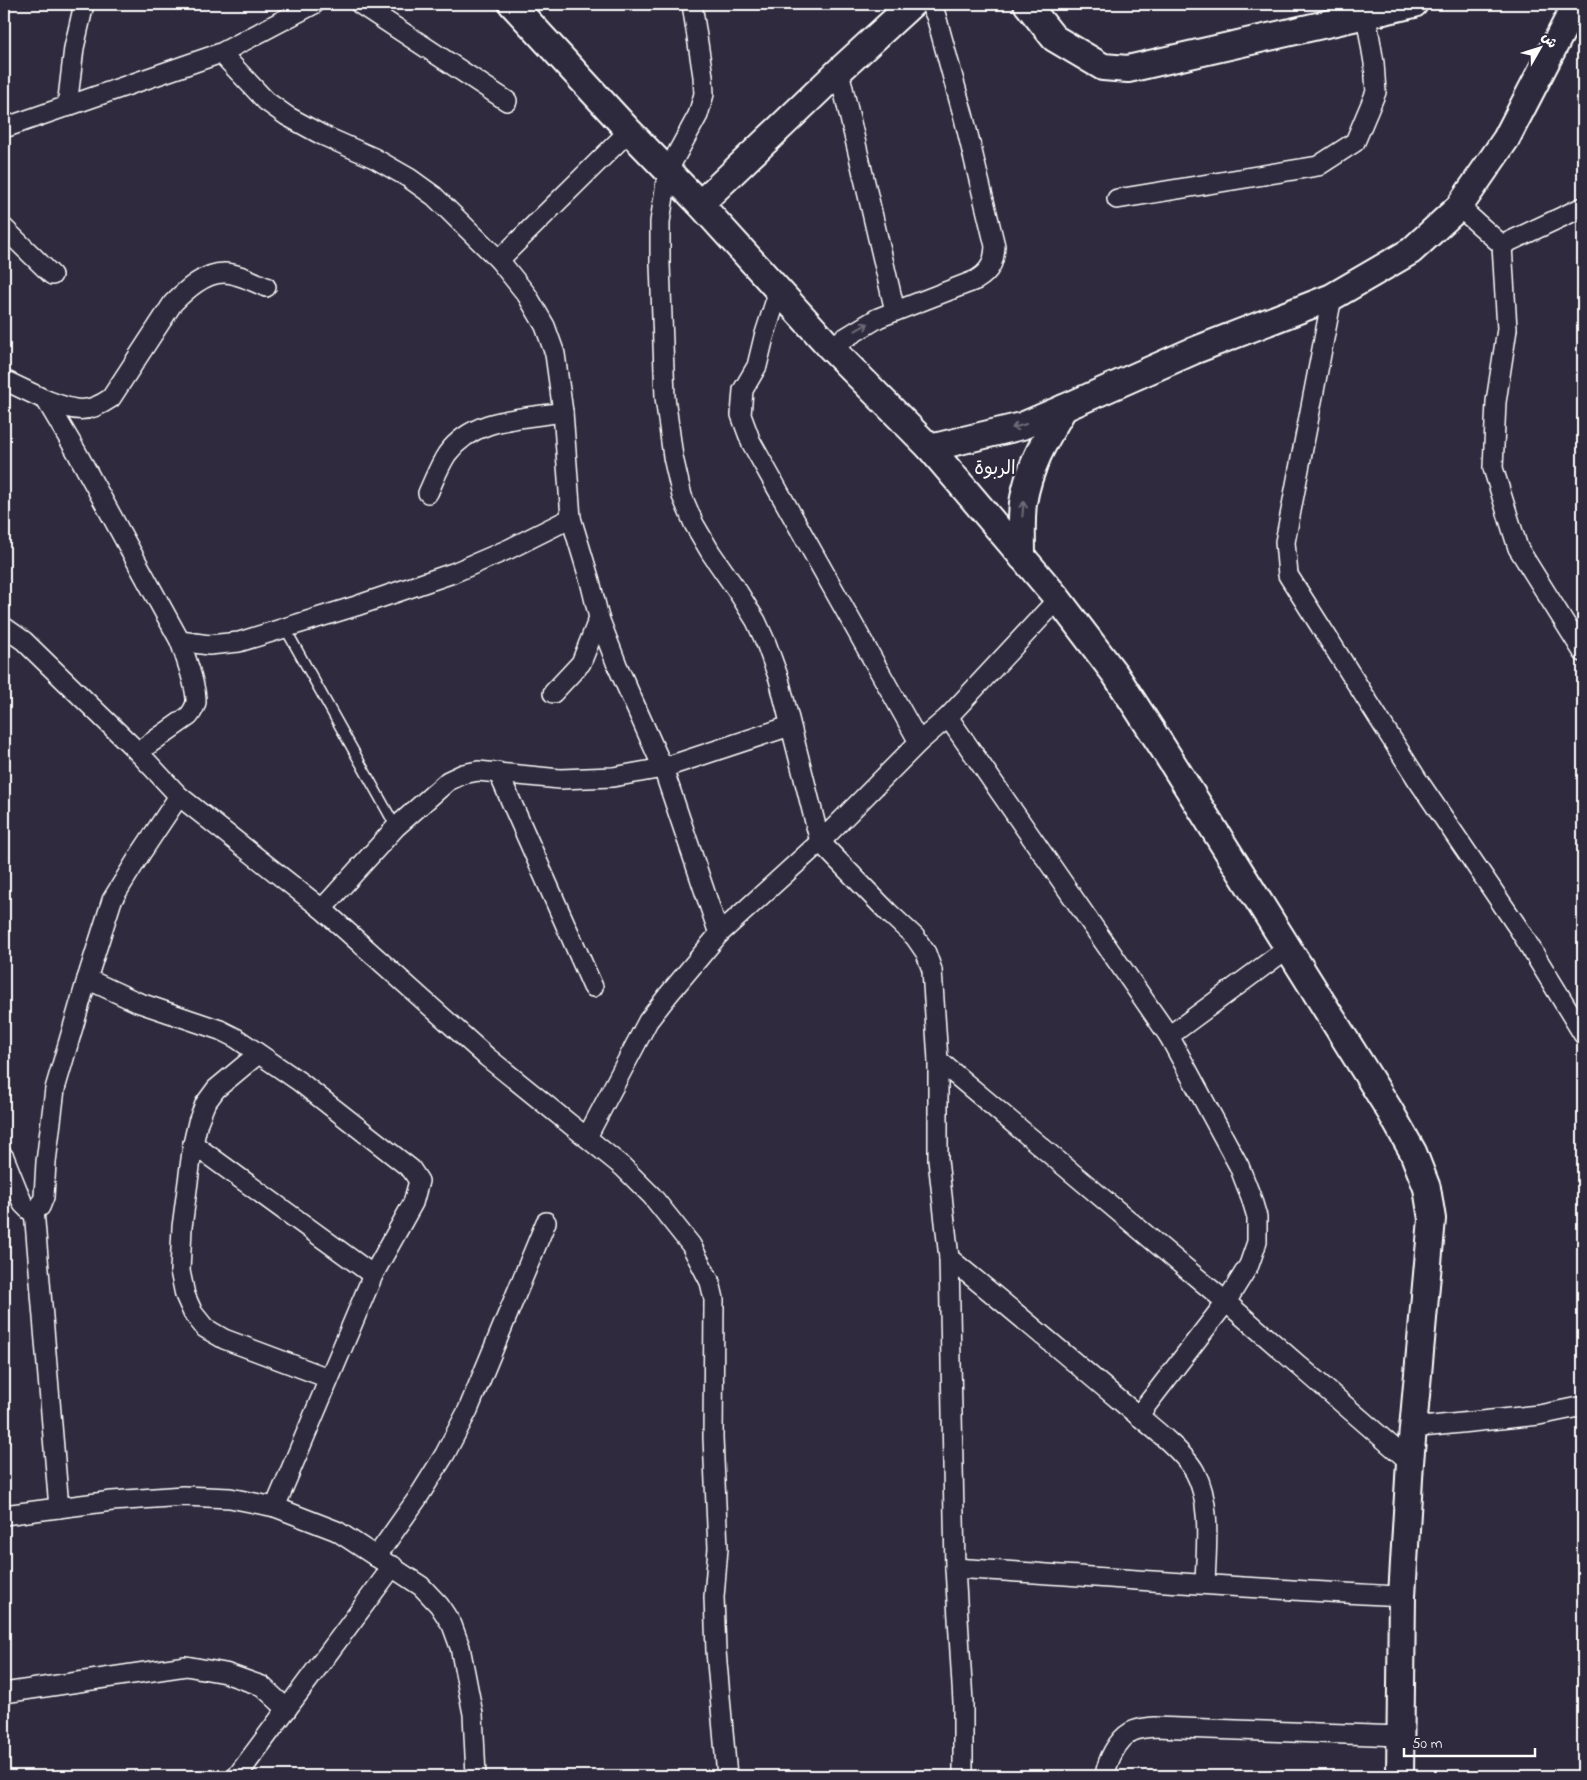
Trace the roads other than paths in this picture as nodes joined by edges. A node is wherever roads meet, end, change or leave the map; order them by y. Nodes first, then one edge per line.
1 (84, 4) edge
2 (314, 4) edge
3 (360, 4) edge
4 (512, 4) edge
5 (692, 4) edge
6 (912, 4) edge
7 (930, 4) edge
8 (1027, 4) edge
9 (1414, 4) edge
10 (1576, 4) edge
11 (1366, 15) junction
12 (221, 53) junction
13 (838, 71) junction
14 (507, 101) dead end
15 (67, 107) junction
16 (4, 128) edge
17 (629, 131) junction
18 (668, 170) junction
19 (1117, 199) dead end
20 (700, 204) junction
21 (1583, 206) edge
22 (1459, 207) junction
23 (4, 228) edge
24 (1502, 245) junction
25 (499, 260) junction
26 (52, 275) dead end
27 (266, 287) dead end
28 (779, 290) junction
29 (1332, 297) junction
30 (895, 311) junction
31 (830, 347) junction
32 (4, 380) edge
33 (46, 400) junction
34 (1064, 408) junction
35 (563, 412) junction
36 (930, 448) junction
37 (428, 493) dead end
38 (571, 518) junction
39 (1022, 557) junction
40 (1058, 599) junction
41 (599, 618) junction
42 (4, 627) edge
43 (286, 628) junction
44 (180, 641) junction
45 (1583, 652) edge
46 (553, 693) dead end
47 (948, 717) junction
48 (790, 726) junction
49 (919, 742) junction
50 (138, 752) junction
51 (663, 768) junction
52 (498, 772) junction
53 (179, 796) junction
54 (396, 827) junction
55 (820, 842) junction
56 (322, 909) junction
57 (719, 934) junction
58 (1288, 948) junction
59 (87, 979) junction
60 (593, 987) dead end
61 (1583, 1034) edge
62 (1169, 1036) junction
63 (258, 1054) junction
64 (938, 1060) junction
65 (587, 1138) junction
66 (193, 1144) junction
67 (4, 1157) edge
68 (34, 1210) junction
69 (546, 1222) dead end
70 (949, 1258) junction
71 (373, 1275) junction
72 (1226, 1302) junction
73 (328, 1378) junction
74 (1583, 1406) edge
75 (1138, 1416) junction
76 (1412, 1428) junction
77 (1410, 1462) junction
78 (275, 1507) junction
79 (60, 1508) junction
80 (4, 1515) edge
81 (376, 1557) junction
82 (393, 1566) junction
83 (955, 1568) junction
84 (1205, 1584) junction
85 (1402, 1596) junction
86 (4, 1693) edge
87 (286, 1709) junction
88 (1400, 1736) junction
89 (238, 1776) edge
90 (476, 1776) edge
91 (727, 1776) edge
92 (963, 1776) edge
93 (1105, 1776) edge
94 (1400, 1776) edge

1 - 15 street
2 - 12 street
3 - 14 street
4 - 17 street
5 - 18 street
6 - 13 street
7 - 30 street
8 - 11 street
9 - 11 street
10 - 22 street
11 - 19 street
12 - 15 street
12 - 25 street
13 - 20 street
13 - 30 street
15 - 16 street
17 - 18 street
17 - 25 street
18 - 20 street
18 - 48 street
20 - 28 street
21 - 24 street
22 - 24 street
22 - 29 street
23 - 26 street
24 - 45 street
25 - 35 street
27 - 33 street
28 - 31 street
28 - 49 street
29 - 34 street
29 - 61 street
31 -> 30 street
31 - 36 street
32 - 33 street
33 - 44 street
34 -> 36 street
39 -> 34 street
35 - 37 street
35 - 38 street
36 - 39 street
38 - 41 street
38 - 43 street
39 - 40 street
40 - 47 street
40 - 58 street
41 - 46 street
41 - 51 street
42 - 50 street
43 - 44 street
43 - 54 lane
44 - 50 street
47 - 49 street
47 - 62 street
48 - 51 street
48 - 55 street
49 - 55 street
50 - 53 street
51 - 52 street
51 - 57 street
52 - 54 street
52 - 60 street
53 - 56 street
53 - 59 street
54 - 56 street
55 - 57 street
55 - 64 street
56 - 65 street
57 - 65 street
58 - 62 street
58 - 76 street
59 - 63 street
59 - 68 street
62 - 72 street
63 - 66 street
63 - 71 street
64 - 70 street
64 - 72 street
65 - 91 street
66 - 71 street
66 - 73 street
67 - 68 street
68 - 79 street
69 - 81 street
70 - 75 street
70 - 83 street
71 - 73 street
72 - 75 street
72 - 77 street
73 - 78 street
74 - 76 street
75 - 84 street
76 - 77 street
77 - 85 street
78 - 79 street
78 - 81 street
79 - 80 street
81 - 82 street
82 - 87 street
82 - 90 street
83 - 84 street
83 - 92 street
84 - 85 street
85 - 88 street
86 - 87 street
87 - 89 street
88 - 93 street
88 - 94 street

